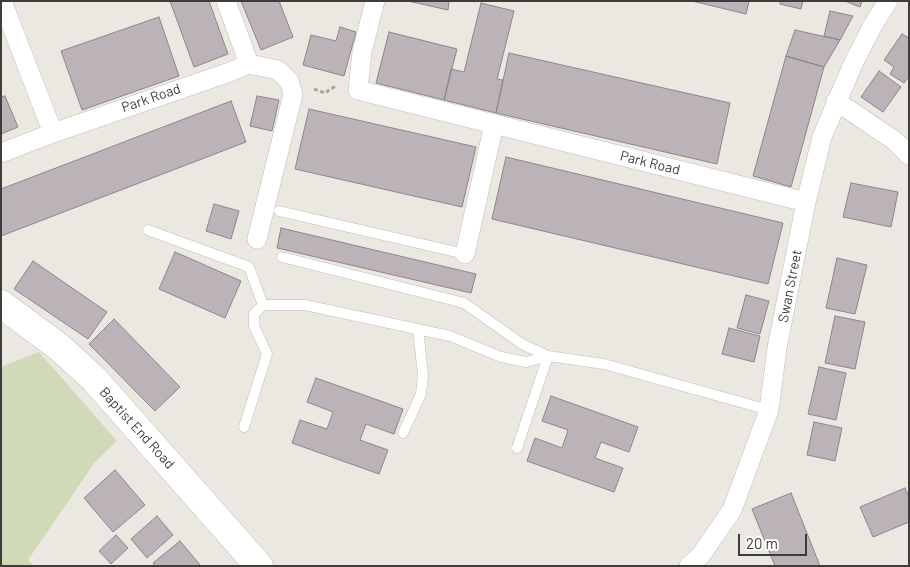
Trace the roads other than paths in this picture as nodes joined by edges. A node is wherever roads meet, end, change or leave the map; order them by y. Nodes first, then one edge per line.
1 (2, 1) edge
2 (226, 1) edge
3 (375, 1) edge
4 (888, 1) edge
5 (249, 64) junction
6 (836, 101) junction
7 (494, 124) junction
8 (53, 133) junction
9 (1, 153) edge
10 (909, 155) edge
11 (806, 202) junction
12 (279, 211) dead end
13 (148, 230) dead end
14 (257, 239) dead end
15 (465, 254) joint
16 (282, 257) dead end
17 (1, 304) edge
18 (262, 305) junction
19 (418, 329) junction
20 (548, 356) junction
21 (769, 410) junction
22 (244, 426) dead end
23 (404, 433) dead end
24 (517, 448) dead end
25 (255, 564) edge
26 (689, 566) edge

1 - 8 street
2 - 5 street
3 - 7 street, Park Road
4 - 6 street, Swan Street
5 - 8 street, Park Road
5 - 14 street
6 - 10 street
6 - 11 street, Swan Street
7 - 11 street, Park Road
7 - 15 street
8 - 9 street, Park Road
11 - 21 street, Swan Street
12 - 15 lane
13 - 18 lane
16 - 20 lane
17 - 25 street, Baptist End Road
18 - 19 lane
18 - 22 lane
19 - 20 lane
19 - 23 lane
20 - 21 lane
20 - 24 lane
21 - 26 street, Swan Street

